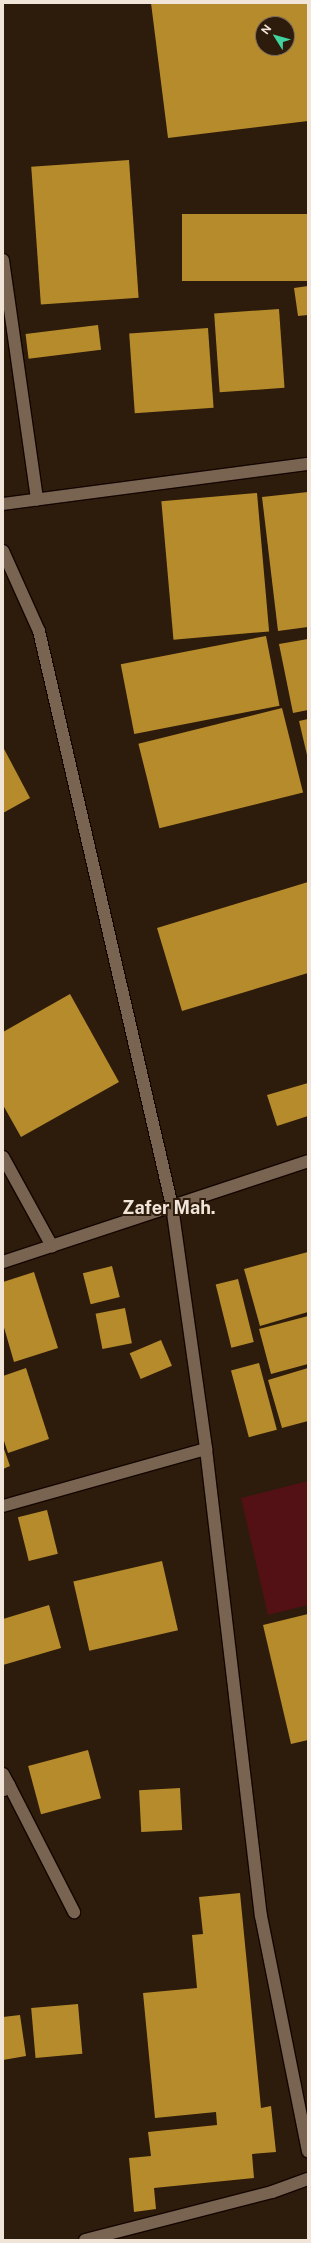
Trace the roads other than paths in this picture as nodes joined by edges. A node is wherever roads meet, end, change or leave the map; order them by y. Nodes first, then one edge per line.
1 (3, 260) edge
2 (308, 464) edge
3 (38, 500) junction
4 (3, 504) edge
5 (3, 551) edge
6 (3, 1157) edge
7 (308, 1161) edge
8 (172, 1206) junction
9 (52, 1246) junction
10 (3, 1262) edge
11 (206, 1449) junction
12 (3, 1506) edge
13 (5, 1783) edge
14 (74, 1912) dead end
15 (308, 2150) edge
16 (308, 2179) edge
17 (86, 2240) edge

1 - 3 street
2 - 3 street
3 - 4 street
5 - 8 street
6 - 9 street
7 - 8 street
8 - 9 street
8 - 11 street
9 - 10 street
11 - 12 street
11 - 15 street
13 - 14 street
16 - 17 street

